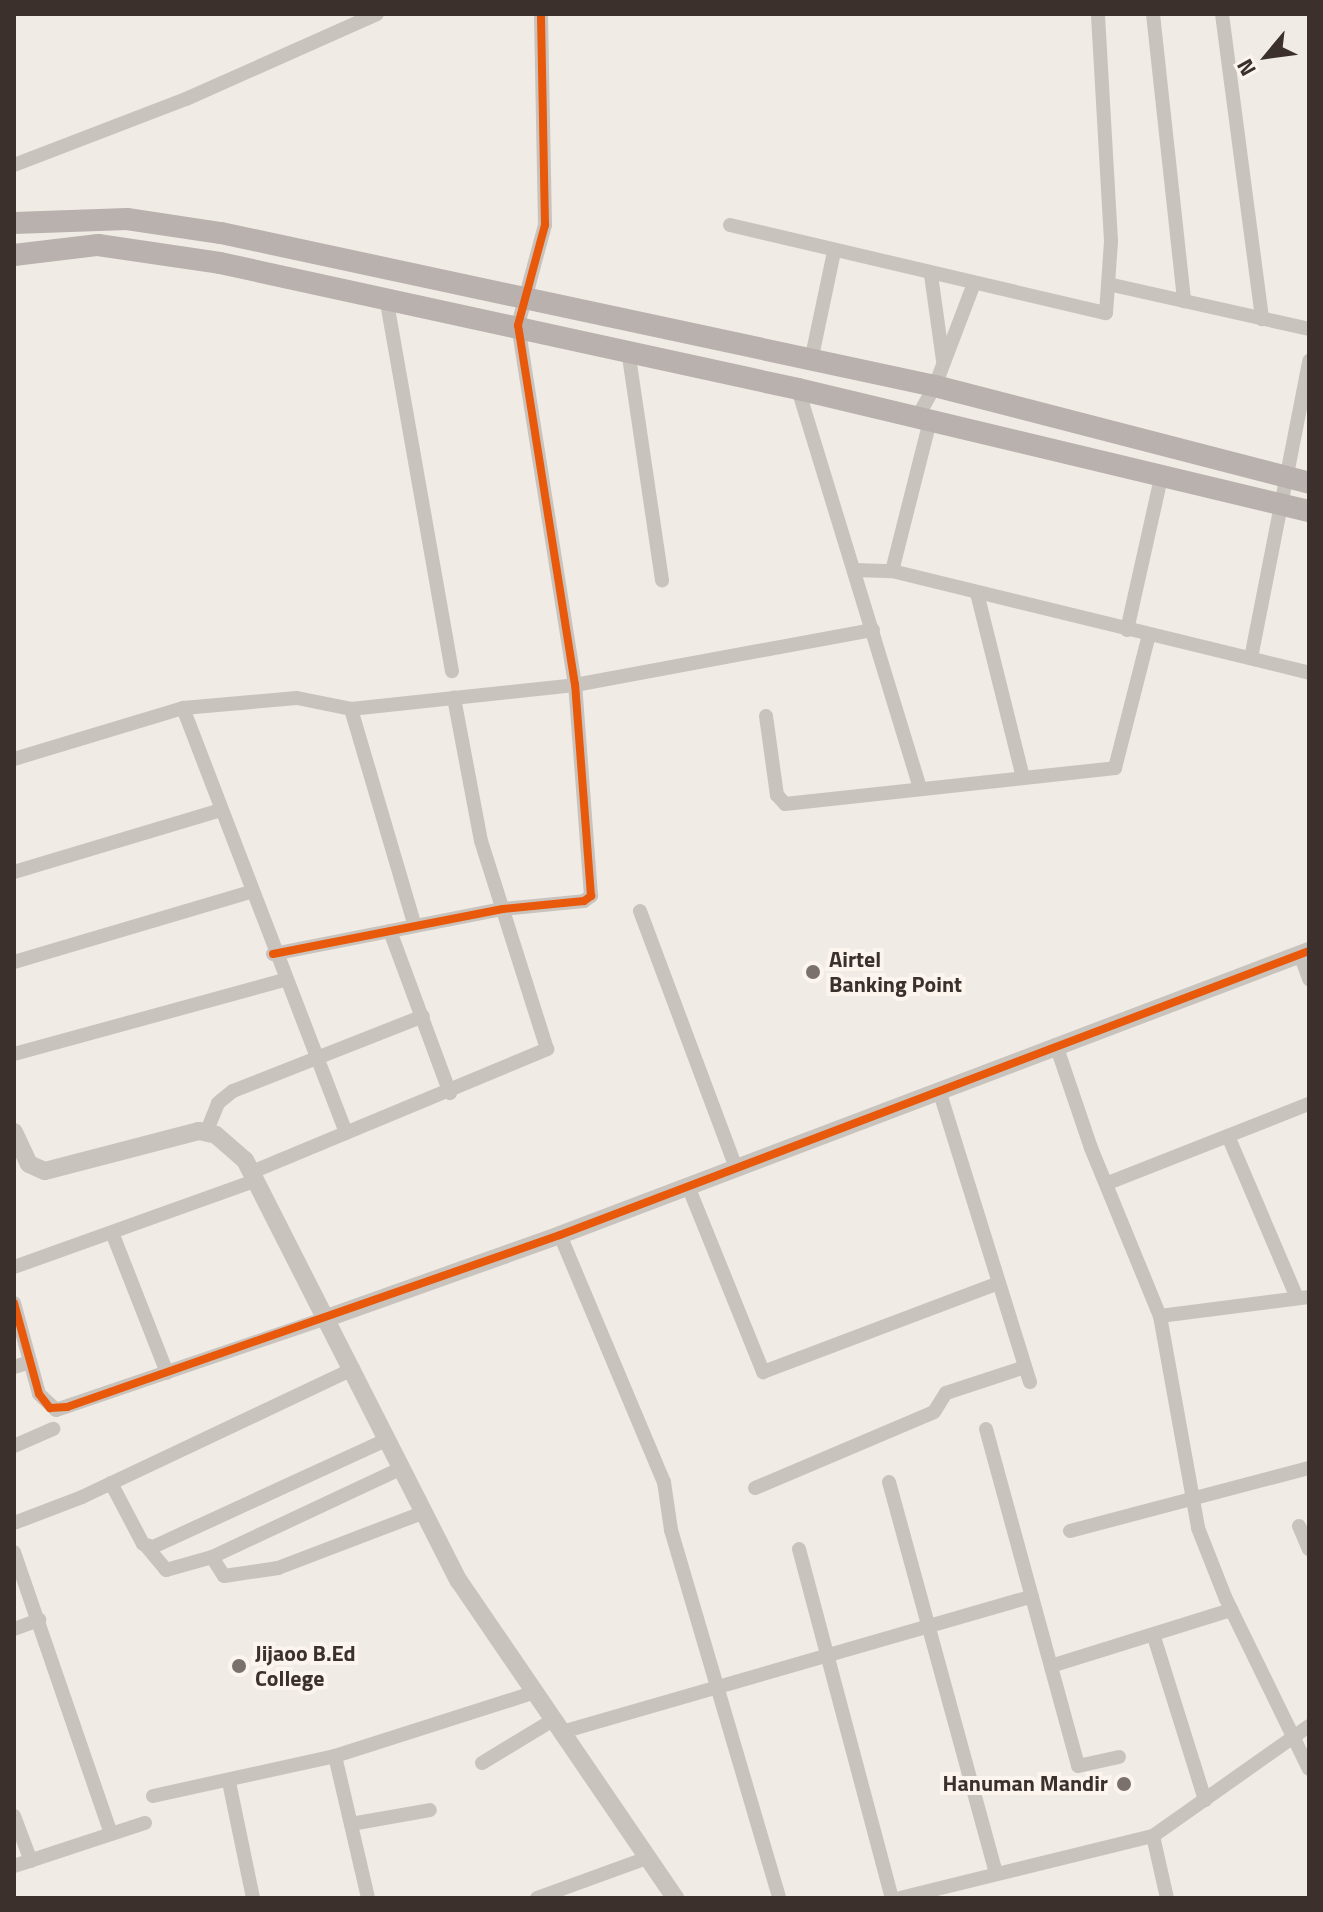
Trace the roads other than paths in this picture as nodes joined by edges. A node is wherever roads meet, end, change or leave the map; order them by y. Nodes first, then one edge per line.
1 (377, 14) edge
2 (541, 14) edge
3 (1098, 14) edge
4 (1153, 14) edge
5 (1222, 14) edge
6 (14, 165) edge
7 (14, 223) edge
8 (730, 225) dead end
9 (834, 252) junction
10 (14, 255) edge
11 (931, 275) junction
12 (1108, 284) junction
13 (973, 286) junction
14 (386, 297) junction
15 (522, 301) junction
16 (1184, 301) junction
17 (1262, 319) junction
18 (518, 325) junction
19 (1309, 329) edge
20 (628, 350) junction
21 (811, 361) junction
22 (1309, 361) edge
23 (943, 364) junction
24 (935, 386) junction
25 (798, 389) junction
26 (923, 419) junction
27 (1161, 478) junction
28 (1285, 478) junction
29 (1309, 483) edge
30 (1280, 504) junction
31 (1309, 511) edge
32 (855, 570) junction
33 (892, 571) junction
34 (662, 581) dead end
35 (977, 593) junction
36 (873, 630) junction
37 (1127, 630) junction
38 (1149, 635) junction
39 (1251, 658) junction
40 (452, 671) dead end
41 (1309, 673) edge
42 (575, 685) junction
43 (454, 698) junction
44 (183, 708) junction
45 (351, 709) junction
46 (766, 716) dead end
47 (14, 759) edge
48 (1023, 777) junction
49 (919, 786) junction
50 (221, 810) junction
51 (14, 872) edge
52 (250, 892) junction
53 (503, 909) junction
54 (640, 911) dead end
55 (415, 926) junction
56 (390, 931) junction
57 (1304, 953) edge
58 (273, 954) junction
59 (14, 962) edge
60 (1309, 979) edge
61 (284, 980) junction
62 (423, 1016) junction
63 (1056, 1045) junction
64 (14, 1054) edge
65 (315, 1055) junction
66 (939, 1090) junction
67 (450, 1093) junction
68 (1309, 1104) edge
69 (14, 1132) edge
70 (206, 1133) junction
71 (346, 1133) junction
72 (1228, 1136) junction
73 (18, 1157) edge
74 (736, 1168) junction
75 (254, 1176) junction
76 (1108, 1183) junction
77 (688, 1186) junction
78 (113, 1235) junction
79 (560, 1235) junction
80 (14, 1267) edge
81 (999, 1283) junction
82 (1303, 1298) edge
83 (14, 1303) edge
84 (1160, 1316) junction
85 (327, 1318) junction
86 (30, 1362) junction
87 (14, 1367) edge
88 (1025, 1367) junction
89 (353, 1369) junction
90 (167, 1373) junction
91 (1030, 1382) dead end
92 (53, 1429) dead end
93 (986, 1429) dead end
94 (388, 1439) junction
95 (14, 1446) edge
96 (402, 1468) junction
97 (1309, 1468) edge
98 (889, 1482) dead end
99 (111, 1483) junction
100 (755, 1488) dead end
101 (1192, 1500) junction
102 (425, 1512) junction
103 (14, 1523) edge
104 (1299, 1526) dead end
105 (1070, 1531) dead end
106 (147, 1547) junction
107 (799, 1549) dead end
108 (1309, 1549) edge
109 (14, 1552) edge
110 (212, 1557) junction
111 (1032, 1596) junction
112 (1231, 1610) junction
113 (39, 1620) junction
114 (929, 1626) junction
115 (14, 1629) edge
116 (1154, 1637) junction
117 (827, 1655) junction
118 (1051, 1666) junction
119 (721, 1686) junction
120 (535, 1692) junction
121 (558, 1726) junction
122 (1309, 1726) edge
123 (1292, 1737) junction
124 (335, 1756) junction
125 (1119, 1757) dead end
126 (482, 1763) dead end
127 (1309, 1769) edge
128 (229, 1782) junction
129 (153, 1796) dead end
130 (1205, 1800) junction
131 (430, 1810) dead end
132 (14, 1816) edge
133 (145, 1823) dead end
134 (351, 1824) junction
135 (111, 1834) junction
136 (1153, 1836) junction
137 (647, 1858) junction
138 (31, 1861) junction
139 (14, 1866) edge
140 (996, 1872) junction
141 (253, 1898) edge
142 (368, 1898) edge
143 (537, 1898) edge
144 (675, 1898) edge
145 (779, 1898) edge
146 (892, 1898) edge
147 (900, 1898) edge
148 (1167, 1898) edge

1 - 6 street
2 - 15 street
3 - 12 street
4 - 16 street
5 - 17 street
7 - 15 main road
8 - 9 street
9 - 11 street
9 - 21 street
10 - 14 main road
11 - 13 street
11 - 23 street
12 - 13 street
12 - 16 street
13 - 23 street
14 - 18 main road
14 - 40 street
15 - 18 street
15 - 21 main road
16 - 17 street
17 - 19 street
18 - 20 main road
18 - 42 street
20 - 25 main road
20 - 34 street
21 - 24 main road
22 - 28 street
23 - 24 street
24 - 26 street
24 - 28 main road
25 - 26 main road
25 - 32 street
26 - 27 main road
26 - 33 street
27 - 30 main road
27 - 37 street
28 - 29 main road
28 - 30 street
30 - 31 main road
30 - 39 street
32 - 33 street
32 - 36 street
33 - 35 street
35 - 37 street
35 - 48 street
36 - 42 street
36 - 49 street
37 - 38 street
38 - 39 street
38 - 48 street
39 - 41 street
42 - 43 street
42 - 53 street
43 - 45 street
43 - 53 street
44 - 45 street
44 - 47 street
44 - 50 street
45 - 55 street
46 - 49 street
48 - 49 street
50 - 51 street
50 - 52 street
52 - 58 street
52 - 59 street
53 - 55 street
53 - 67 street
54 - 74 street
55 - 56 street
56 - 58 street
56 - 62 street
57 - 60 street
57 - 63 street
58 - 61 street
61 - 64 street
61 - 65 street
62 - 65 street
62 - 67 street
63 - 66 street
63 - 76 street
65 - 70 street
65 - 71 street
66 - 74 street
66 - 81 street
67 - 71 street
68 - 72 street
69 - 73 street
70 - 73 street
70 - 75 street
71 - 75 street
72 - 76 street
72 - 82 street
74 - 77 street
75 - 78 street
75 - 85 street
76 - 84 street
77 - 79 street
77 - 81 street
78 - 80 street
78 - 90 street
79 - 85 street
79 - 119 street
81 - 88 street
82 - 84 street
83 - 86 street
84 - 101 street
85 - 89 street
85 - 90 street
86 - 87 street
86 - 90 street
88 - 91 street
88 - 100 street
89 - 94 street
89 - 99 street
92 - 95 street
93 - 111 street
94 - 96 street
94 - 106 street
96 - 102 street
96 - 110 street
97 - 101 street
98 - 114 street
99 - 103 street
99 - 106 street
101 - 105 street
101 - 112 street
102 - 110 street
102 - 120 street
104 - 108 street
106 - 110 street
107 - 117 street
109 - 113 street
111 - 114 street
111 - 118 street
112 - 116 street
112 - 123 street
113 - 115 street
113 - 135 street
114 - 117 street
114 - 140 street
116 - 118 street
116 - 130 street
117 - 119 street
117 - 146 street
118 - 125 street
119 - 121 street
119 - 145 street
120 - 121 street
120 - 124 street
121 - 126 street
121 - 137 street
122 - 123 street
123 - 127 street
123 - 130 street
124 - 128 street
124 - 134 street
128 - 129 street
128 - 141 street
130 - 136 street
131 - 134 street
132 - 138 street
133 - 135 street
134 - 142 street
135 - 138 street
136 - 140 street
136 - 148 street
137 - 143 street
137 - 144 street
138 - 139 street
140 - 147 street

